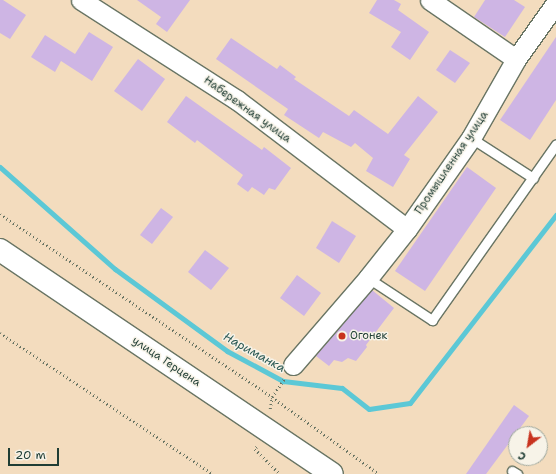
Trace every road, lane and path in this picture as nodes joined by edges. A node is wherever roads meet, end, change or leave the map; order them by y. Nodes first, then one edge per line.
1 (81, 0) edge
2 (430, 0) edge
3 (556, 3) edge
4 (516, 59) junction
5 (471, 138) junction
6 (556, 144) edge
7 (533, 178) junction
8 (0, 214) edge
9 (407, 229) junction
10 (0, 250) edge
11 (368, 278) junction
12 (0, 333) edge
13 (293, 365) dead end
14 (213, 474) edge
15 (332, 474) edge
16 (379, 474) edge

1 - 9 street, Набережная улица
2 - 4 street
3 - 4 street, Промышленная улица
4 - 5 street, Промышленная улица
5 - 7 lane
5 - 9 street, Промышленная улица
6 - 7 lane
7 - 11 lane
8 - 16 path
9 - 11 street, Промышленная улица
10 - 15 main road, улица Герцена
11 - 13 street, Промышленная улица
12 - 14 path

